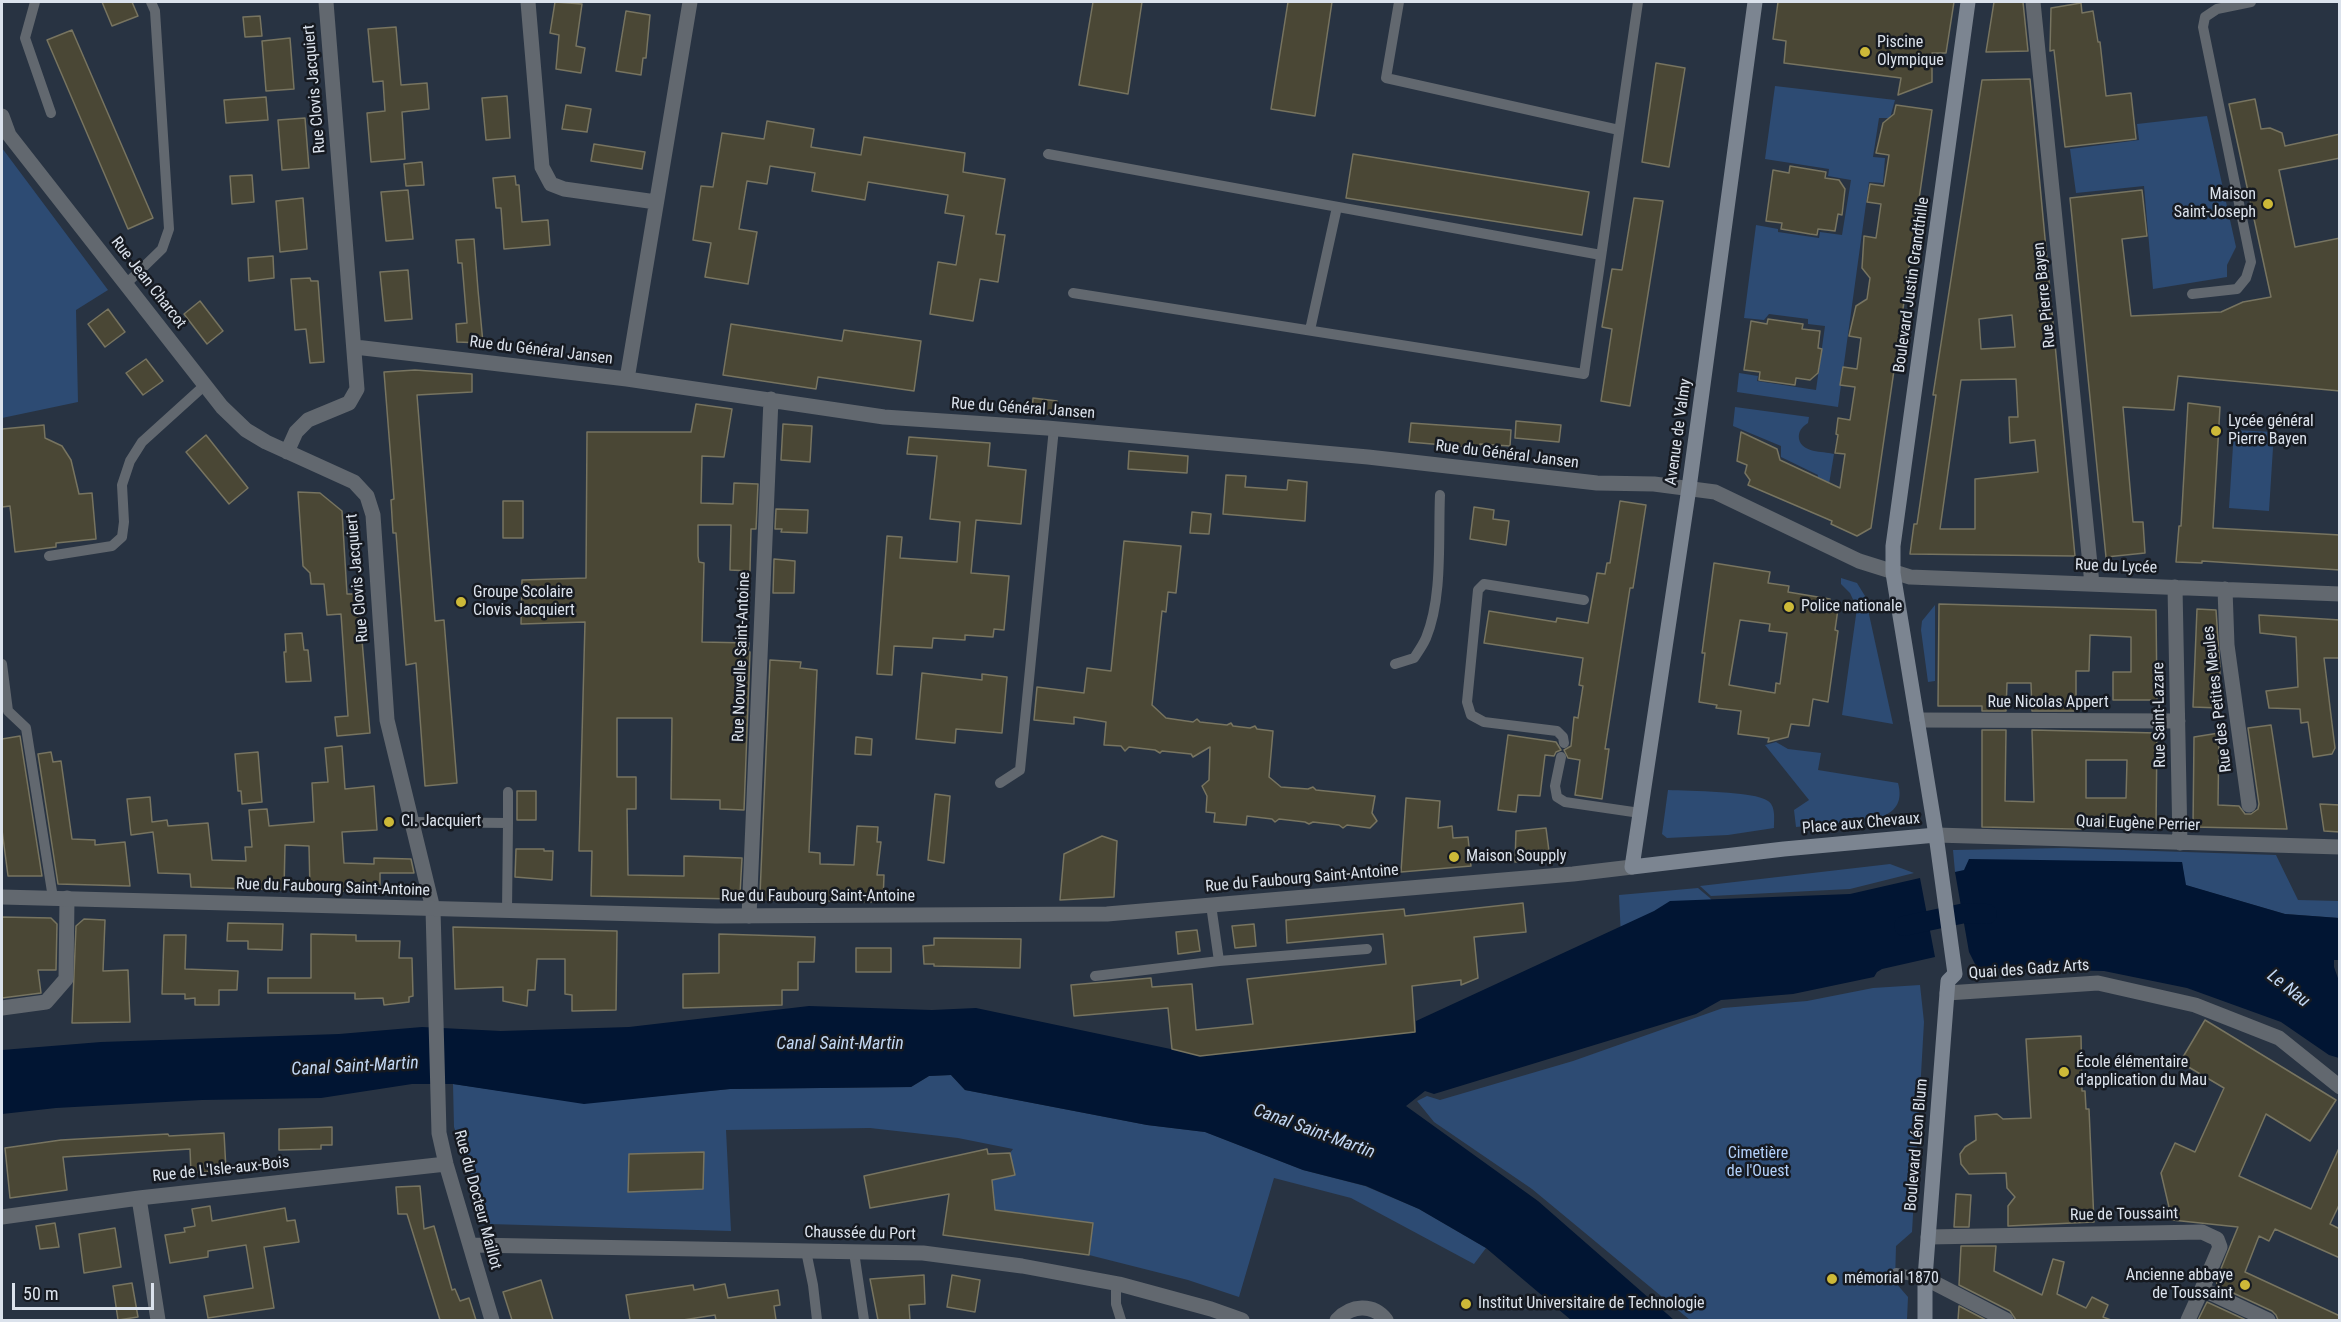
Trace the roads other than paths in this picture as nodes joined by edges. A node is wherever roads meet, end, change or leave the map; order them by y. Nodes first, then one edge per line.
1 (35, 2) edge
2 (151, 2) edge
3 (326, 2) edge
4 (528, 2) edge
5 (690, 2) edge
6 (1399, 2) edge
7 (1638, 2) edge
8 (1755, 2) edge
9 (1968, 2) edge
10 (2033, 2) edge
11 (2251, 2) edge
12 (51, 113) dead end
13 (2, 116) edge
14 (1619, 130) junction
15 (1048, 154) dead end
16 (656, 202) junction
17 (1337, 207) junction
18 (1601, 255) junction
19 (126, 284) junction
20 (1073, 293) dead end
21 (2192, 294) dead end
22 (1310, 330) junction
23 (356, 347) junction
24 (627, 379) junction
25 (205, 385) junction
26 (771, 399) junction
27 (1054, 428) junction
28 (287, 452) junction
29 (1689, 488) junction
30 (1440, 495) dead end
31 (49, 556) dead end
32 (1893, 573) junction
33 (2092, 584) junction
34 (2175, 587) junction
35 (2225, 589) junction
36 (2340, 594) edge
37 (1584, 600) dead end
38 (2, 664) edge
39 (1395, 664) dead end
40 (1917, 720) junction
41 (2178, 721) junction
42 (1564, 743) dead end
43 (1561, 757) dead end
44 (1000, 783) dead end
45 (508, 792) dead end
46 (2248, 805) dead end
47 (1640, 813) junction
48 (412, 822) junction
49 (508, 823) junction
50 (1936, 836) junction
51 (2180, 843) junction
52 (2340, 848) edge
53 (1632, 867) junction
54 (2, 897) edge
55 (60, 898) junction
56 (1211, 905) junction
57 (433, 909) junction
58 (507, 910) junction
59 (749, 916) junction
60 (1367, 949) dead end
61 (1219, 962) junction
62 (1095, 976) dead end
63 (1947, 993) junction
64 (2, 1008) edge
65 (2340, 1087) edge
66 (446, 1164) junction
67 (139, 1198) junction
68 (2, 1217) edge
69 (1928, 1238) junction
70 (470, 1245) junction
71 (806, 1251) junction
72 (854, 1252) junction
73 (1896, 1273) dead end
74 (1925, 1278) junction
75 (1116, 1284) junction
76 (2202, 1289) junction
77 (158, 1320) edge
78 (492, 1320) edge
79 (817, 1320) edge
80 (864, 1320) edge
81 (1121, 1320) edge
82 (1242, 1320) edge
83 (1337, 1320) edge
84 (1386, 1320) edge
85 (1925, 1320) edge
86 (2006, 1320) edge
87 (2188, 1320) edge
88 (2268, 1320) edge

1 - 12 lane
2 - 19 lane
3 - 23 street, Rue Clovis Jacquiert
4 - 16 street
5 - 16 street
6 - 14 lane
7 - 14 lane
8 - 29 main road, Avenue de Valmy
9 - 32 main road, Boulevard Justin Grandthille
10 - 33 street, Rue Pierre Bayen
11 - 21 lane
13 - 19 street, Rue Jean Charcot
14 - 18 lane
15 - 17 lane
16 - 24 street
17 - 18 lane
17 - 22 lane
18 - 22 lane
19 - 25 street, Rue Jean Charcot
20 - 22 lane
23 - 24 street, Rue du Général Jansen
23 - 28 street, Rue Clovis Jacquiert
24 - 26 street, Rue du Général Jansen
25 - 28 street, Rue Jean Charcot
25 - 31 lane
26 - 27 street, Rue du Général Jansen
26 - 59 street, Rue Nouvelle Saint-Antoine
27 - 29 street, Rue du Général Jansen
27 - 44 lane
28 - 48 street, Rue Clovis Jacquiert
29 - 32 street, Rue du Général Jansen
29 - 47 main road, Avenue de Valmy
30 - 39 lane
32 - 33 street, Rue du Lycée
32 - 40 main road, Place aux Chevaux
33 - 34 street, Rue du Lycée
34 - 35 street, Rue du Lycée
34 - 41 street, Rue Saint-Lazare
35 - 36 street, Rue du Lycée
35 - 46 street, Rue des Petites Meules
37 - 42 lane
38 - 55 lane
40 - 41 street, Rue Nicolas Appert
40 - 50 main road, Place aux Chevaux
41 - 51 street, Rue Saint-Lazare
43 - 47 lane
45 - 49 lane
47 - 53 main road, Avenue de Valmy
48 - 49 lane
48 - 57 street, Rue Clovis Jacquiert
49 - 58 lane
50 - 51 street, Quai Eugène Perrier
50 - 53 main road, Place aux Chevaux
50 - 63 main road, Boulevard Léon Blum
51 - 52 street, Quai Eugène Perrier
53 - 56 street, Rue du Faubourg Saint-Antoine
54 - 55 street, Rue du Faubourg Saint-Antoine
55 - 57 street, Rue du Faubourg Saint-Antoine
55 - 64 street
56 - 59 street, Rue du Faubourg Saint-Antoine
56 - 61 lane
57 - 58 street, Rue du Faubourg Saint-Antoine
57 - 66 street, Rue du Docteur Maillot
58 - 59 street, Rue du Faubourg Saint-Antoine
60 - 61 lane
61 - 62 lane
63 - 65 street, Quai des Gadz Arts
63 - 69 main road, Boulevard Léon Blum
66 - 67 street, Rue de L'Isle-aux-Bois
66 - 70 street, Rue du Docteur Maillot
67 - 68 street, Rue de L'Isle-aux-Bois
67 - 77 street
69 - 74 main road, Boulevard Léon Blum
69 - 76 street, Rue de Toussaint
70 - 71 street, Chaussée du Port
70 - 78 street, Rue du Docteur Maillot
71 - 72 street, Chaussée du Port
71 - 79 lane
72 - 75 street, Chaussée du Port
72 - 80 lane
73 - 74 lane
74 - 85 main road, Boulevard Léon Blum
74 - 86 street
75 - 81 lane
75 - 82 street, Chaussée du Port
76 - 87 street
76 - 88 street
83 - 84 street

